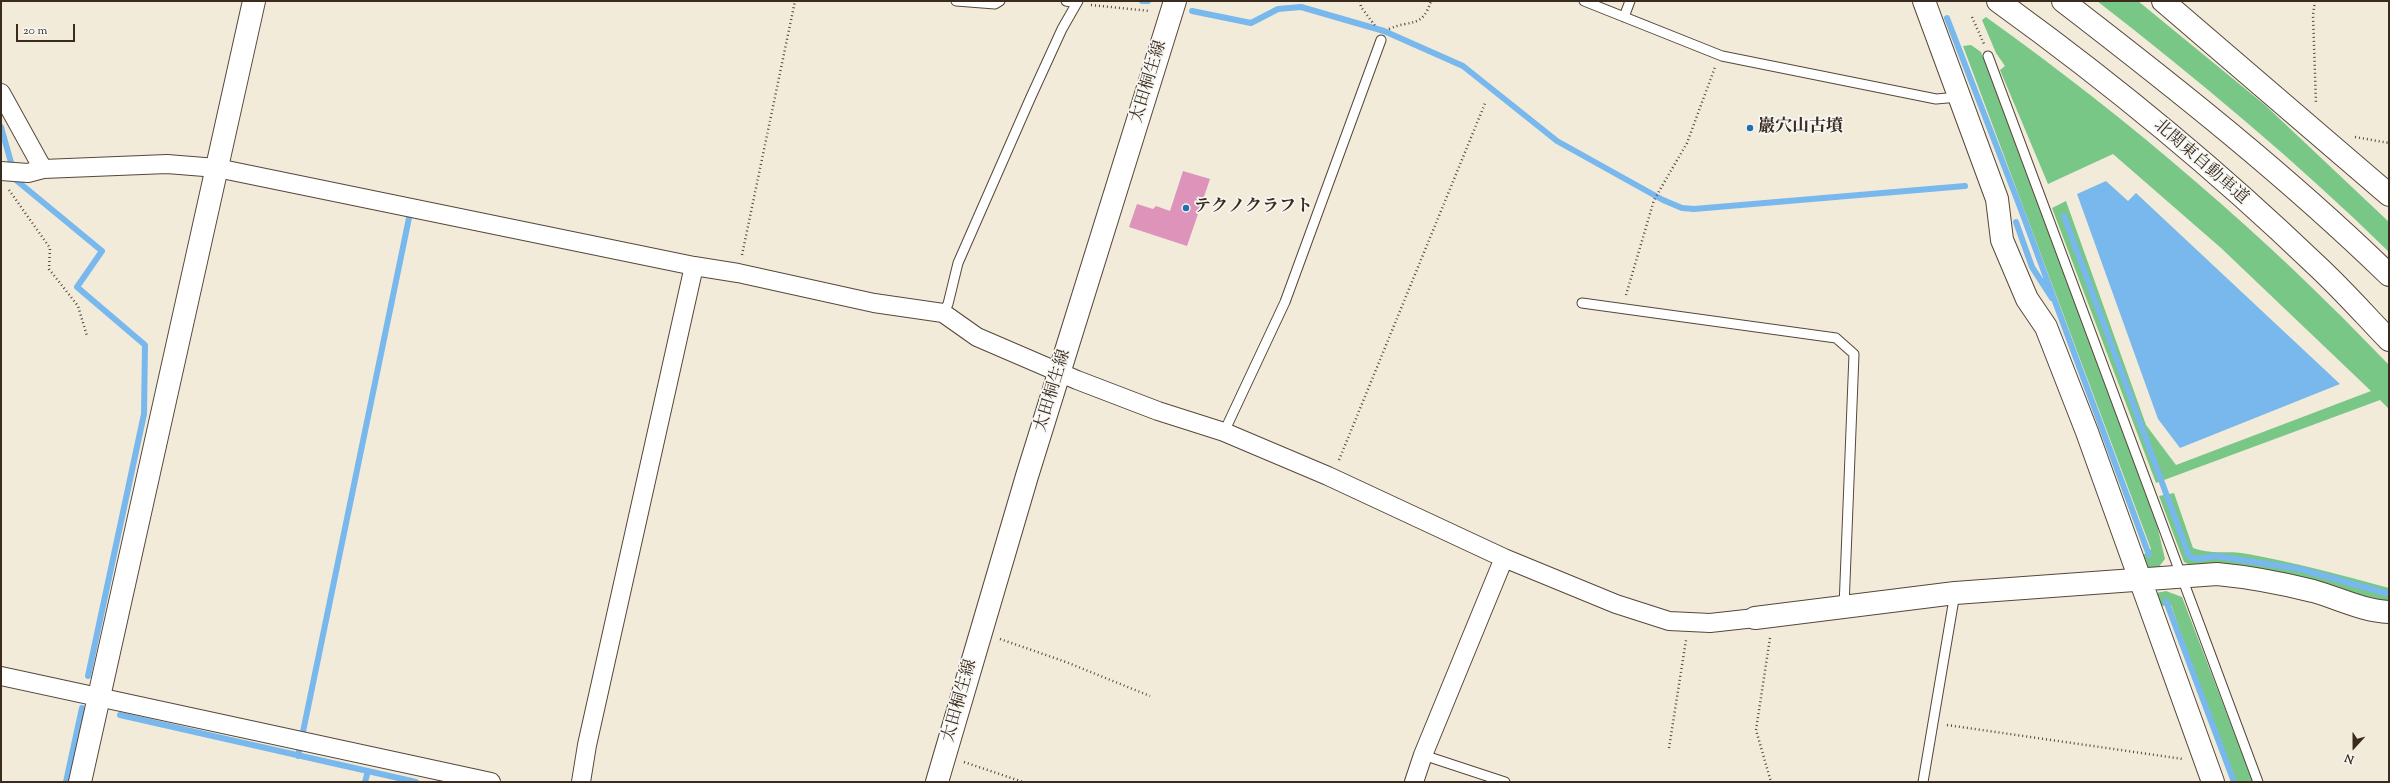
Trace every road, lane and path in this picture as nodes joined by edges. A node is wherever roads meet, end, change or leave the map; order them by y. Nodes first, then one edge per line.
1 (254, 1) edge
2 (795, 1) edge
3 (956, 1) edge
4 (1000, 1) edge
5 (1066, 1) edge
6 (1360, 1) edge
7 (1431, 1) edge
8 (1584, 1) edge
9 (1630, 1) edge
10 (1924, 1) edge
11 (1998, 1) edge
12 (2063, 1) edge
13 (2163, 1) edge
14 (2315, 1) edge
15 (1077, 2) edge
16 (1166, 6) edge
17 (1624, 17) junction
18 (1972, 17) dead end
19 (1381, 38) junction
20 (1719, 55) junction
21 (1988, 56) joint
22 (1, 93) edge
23 (1961, 97) junction
24 (1486, 101) dead end
25 (2318, 107) dead end
26 (2353, 136) dead end
27 (2389, 143) edge
28 (218, 168) junction
29 (36, 171) junction
30 (4, 172) edge
31 (2389, 195) edge
32 (694, 266) junction
33 (738, 273) junction
34 (2389, 275) edge
35 (1582, 303) dead end
36 (1622, 308) junction
37 (943, 313) junction
38 (87, 336) dead end
39 (2389, 340) edge
40 (1060, 372) junction
41 (1224, 432) junction
42 (1328, 476) junction
43 (1504, 558) junction
44 (2181, 575) junction
45 (2140, 579) junction
46 (1955, 593) junction
47 (1844, 607) junction
48 (2389, 612) edge
49 (1764, 616) junction
50 (1689, 622) junction
51 (981, 632) junction
52 (1, 676) edge
53 (1150, 696) dead end
54 (99, 697) junction
55 (1933, 723) junction
56 (1669, 748) dead end
57 (945, 755) junction
58 (1423, 755) junction
59 (2209, 772) edge
60 (80, 782) edge
61 (491, 782) edge
62 (581, 782) edge
63 (937, 782) edge
64 (1023, 782) edge
65 (1414, 782) edge
66 (1505, 782) edge
67 (1771, 782) edge
68 (1923, 782) edge
69 (2258, 782) edge

1 - 28 main road
2 - 33 path
3 - 4 lane
5 - 15 lane
6 - 19 path
7 - 19 path
8 - 17 lane
9 - 17 lane
10 - 23 main road
11 - 39 main road, 北関東自動車道
12 - 34 main road
13 - 31 main road
14 - 25 path
15 - 16 path
15 - 37 lane
16 - 40 main road, 太田桐生線
17 - 20 lane
18 - 21 path
19 - 41 lane
20 - 23 lane
20 - 36 path
21 - 44 lane
22 - 29 street
23 - 45 main road
24 - 42 path
26 - 27 path
28 - 29 street
28 - 32 street
28 - 54 main road
29 - 30 street
30 - 38 path
32 - 33 street
32 - 62 street
33 - 37 street
35 - 36 lane
36 - 47 lane
37 - 40 street
40 - 41 street
40 - 51 main road, 太田桐生線
41 - 42 street
42 - 43 street
43 - 50 street
43 - 58 street
44 - 45 main road
44 - 48 main road
44 - 69 lane
45 - 46 main road
45 - 59 main road
46 - 47 main road
46 - 55 lane
47 - 49 main road
49 - 50 street
49 - 67 path
50 - 56 path
51 - 53 path
51 - 57 main road, 太田桐生線
52 - 54 street
54 - 60 main road
54 - 61 street
55 - 59 path
55 - 68 lane
57 - 63 main road, 太田桐生線
57 - 64 path
58 - 65 street
58 - 66 lane

